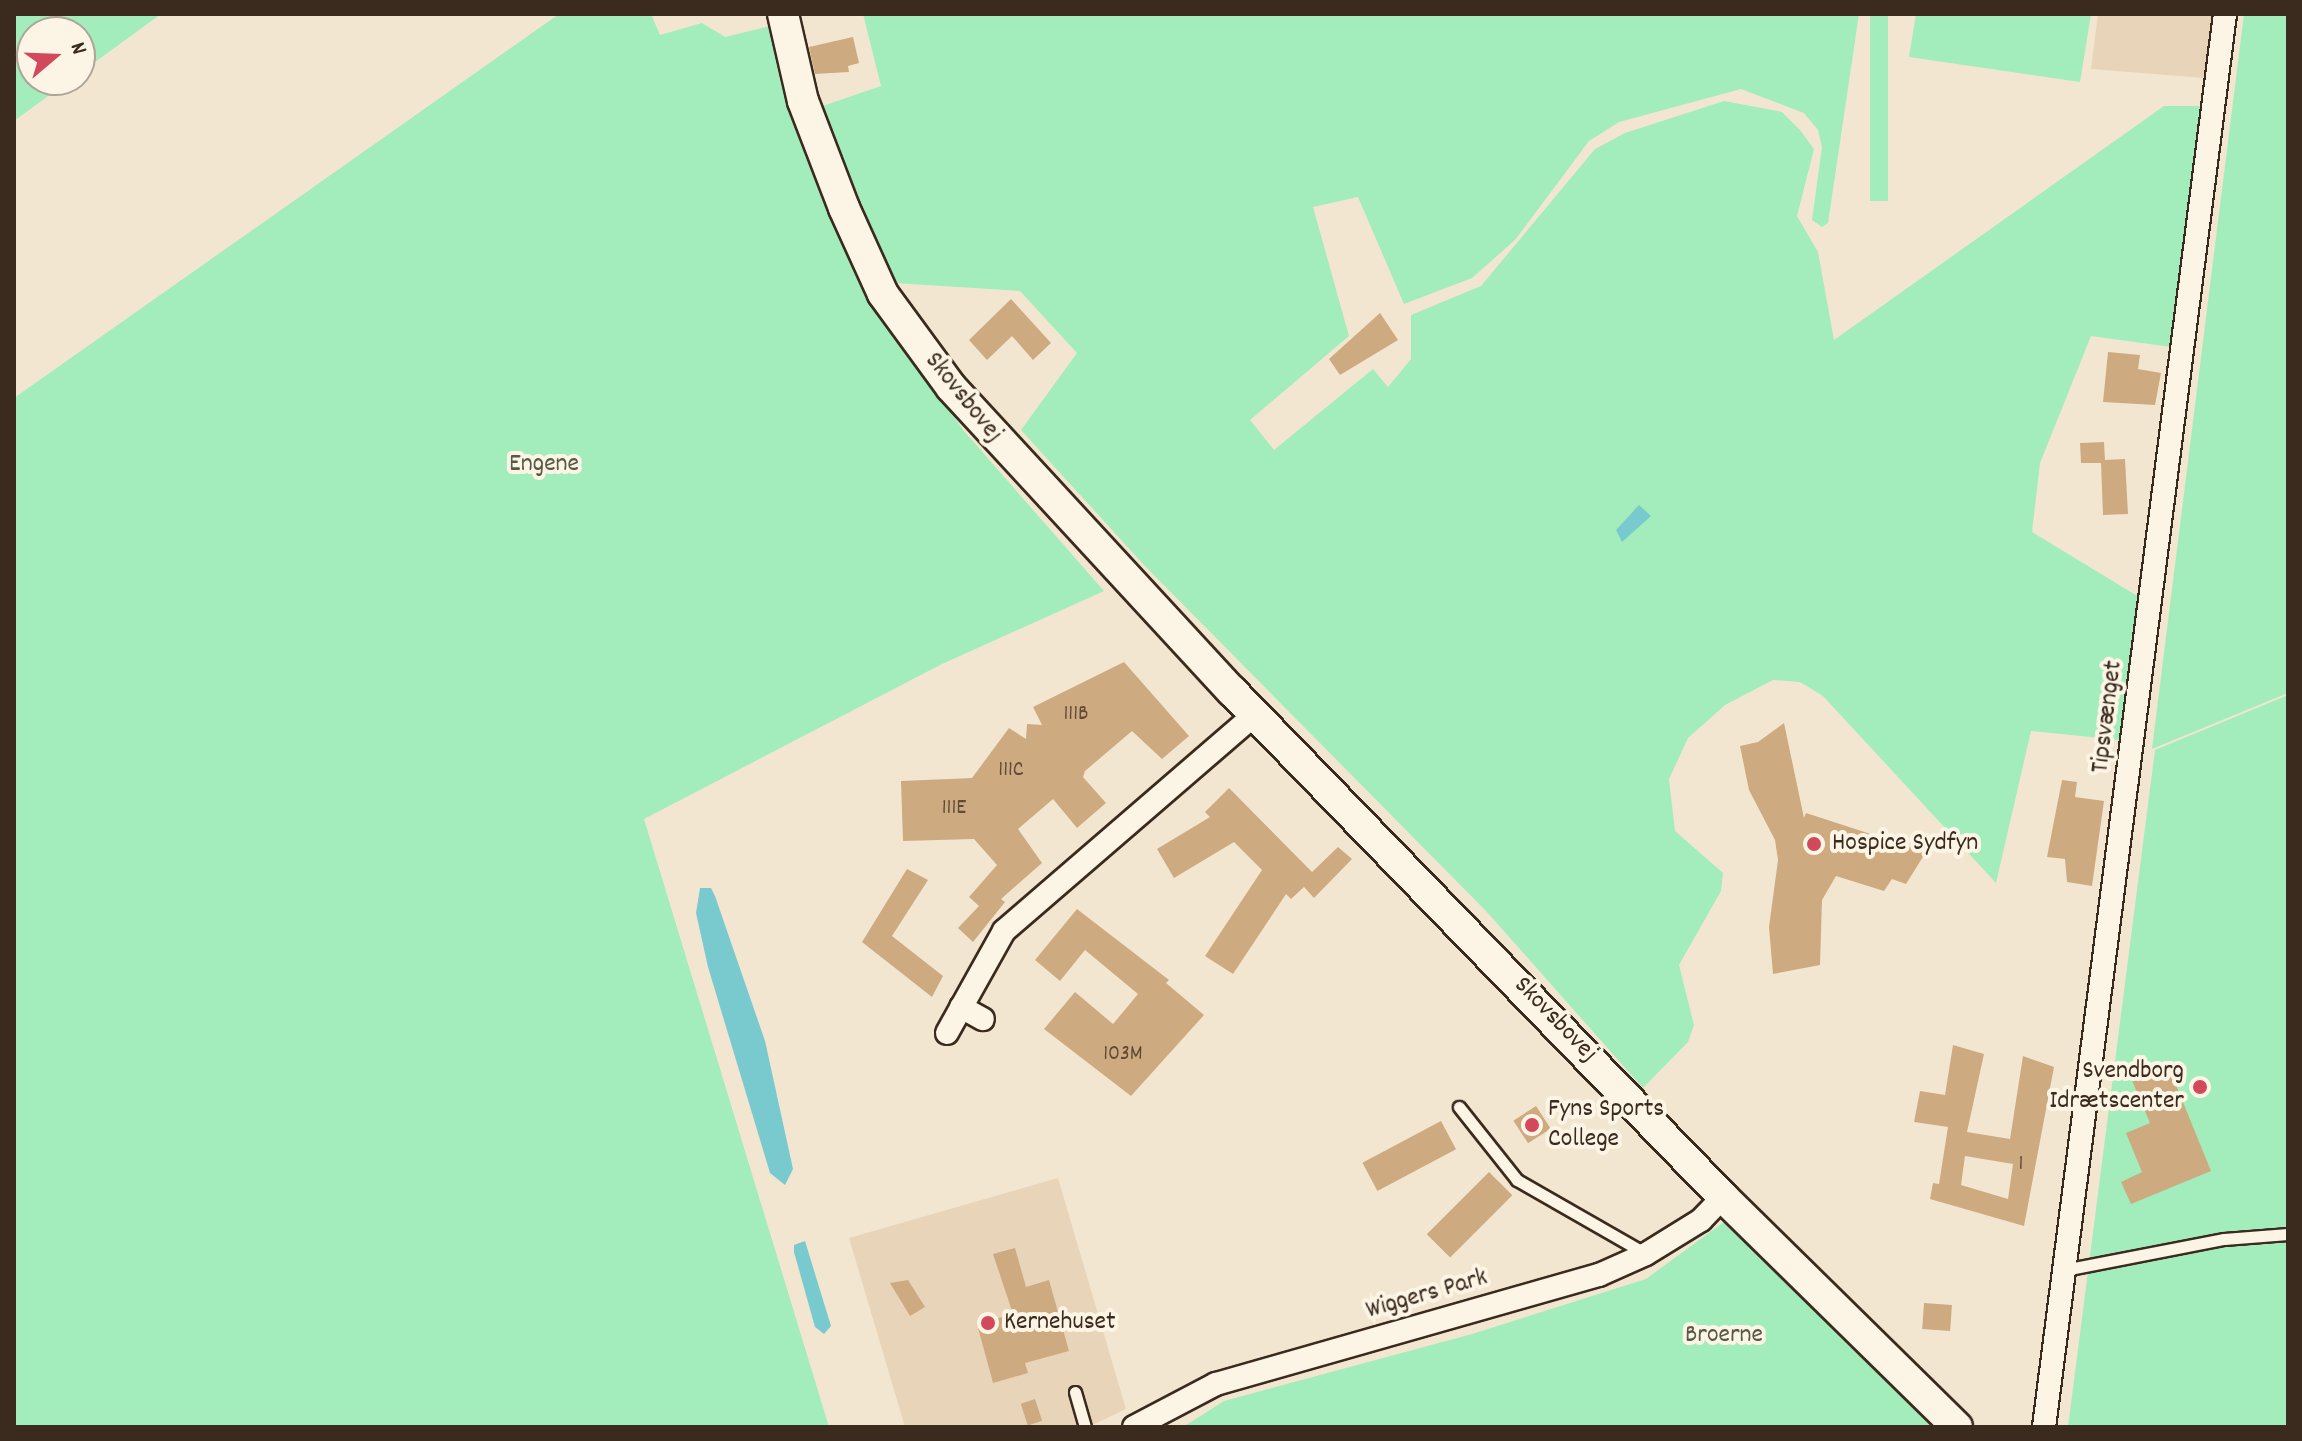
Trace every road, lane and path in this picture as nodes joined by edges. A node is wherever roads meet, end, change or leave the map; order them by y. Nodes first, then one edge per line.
1 (783, 14) edge
2 (2225, 14) edge
3 (1255, 714) junction
4 (961, 1007) junction
5 (983, 1019) dead end
6 (947, 1033) dead end
7 (1459, 1107) dead end
8 (1723, 1197) junction
9 (2288, 1234) edge
10 (1646, 1254) junction
11 (2064, 1270) junction
12 (1075, 1392) dead end
13 (1085, 1427) edge
14 (1134, 1427) edge
15 (1957, 1427) edge
16 (2044, 1427) edge

1 - 3 street, Skovsbovej
2 - 11 street, Tipsvænget
3 - 4 street
3 - 8 street, Skovsbovej
4 - 5 street
4 - 6 street
7 - 10 lane
8 - 10 street, Wiggers Park
8 - 15 street, Skovsbovej
9 - 11 lane
10 - 14 street, Wiggers Park
11 - 16 street, Tipsvænget
12 - 13 lane

